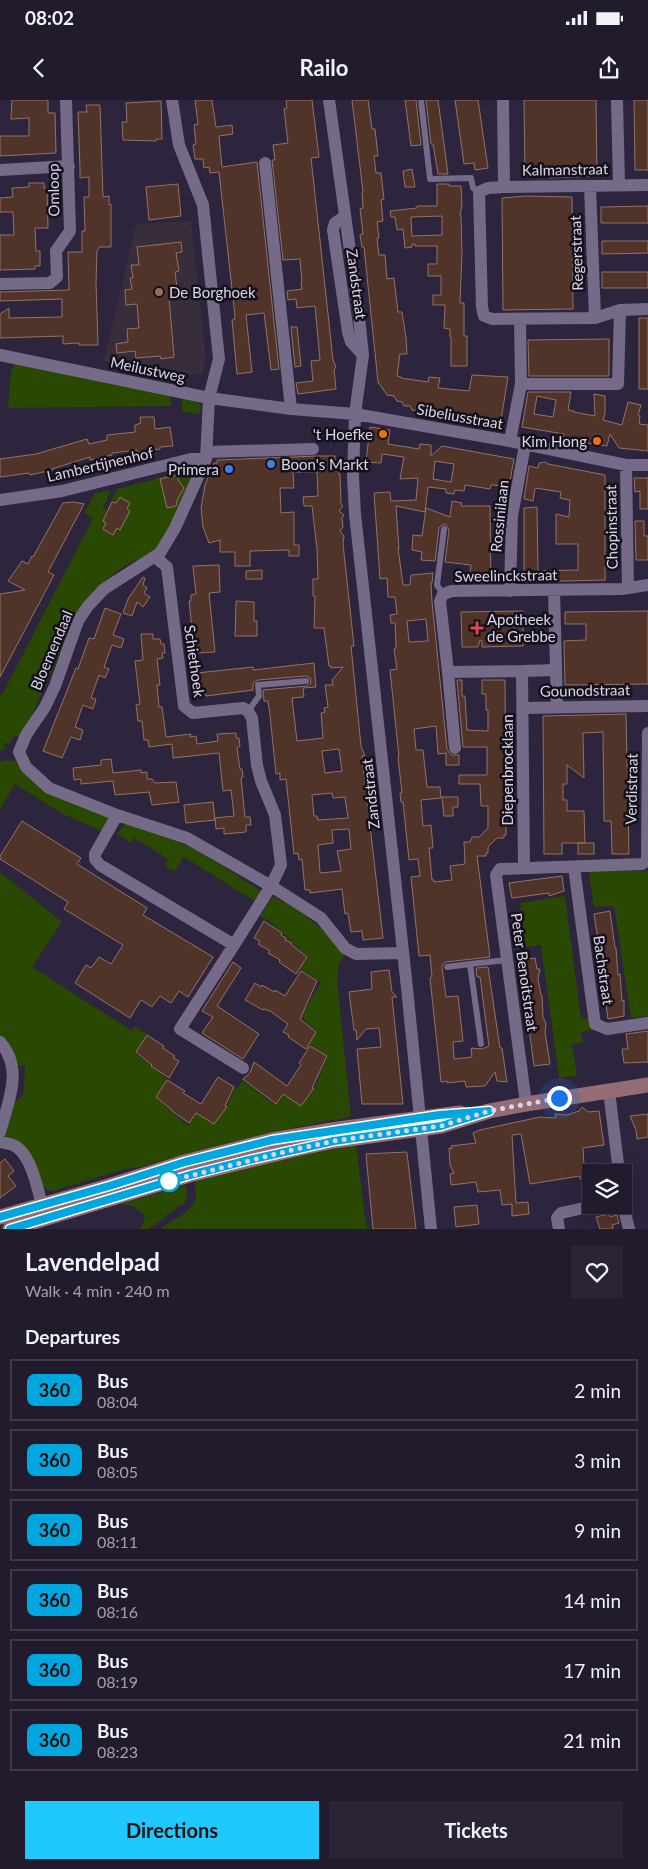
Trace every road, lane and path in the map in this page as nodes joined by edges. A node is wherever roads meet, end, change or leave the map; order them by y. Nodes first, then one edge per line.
1 (66, 100) edge
2 (172, 100) edge
3 (329, 100) edge
4 (421, 100) edge
5 (503, 100) edge
6 (617, 100) edge
7 (265, 163) dead end
8 (69, 166) junction
9 (0, 170) edge
10 (619, 184) junction
11 (648, 185) edge
12 (590, 186) junction
13 (504, 187) junction
14 (481, 190) junction
15 (0, 284) edge
16 (648, 309) edge
17 (620, 310) junction
18 (595, 318) junction
19 (520, 319) junction
20 (0, 355) edge
21 (521, 384) junction
22 (210, 398) junction
23 (291, 409) junction
24 (355, 414) junction
25 (510, 441) junction
26 (525, 444) junction
27 (313, 449) dead end
28 (207, 455) junction
29 (626, 465) junction
30 (648, 465) edge
31 (0, 500) edge
32 (444, 529) dead end
33 (155, 557) junction
34 (648, 585) edge
35 (628, 588) junction
36 (554, 590) junction
37 (510, 591) junction
38 (443, 594) junction
39 (556, 670) junction
40 (522, 671) junction
41 (448, 672) junction
42 (306, 681) dead end
43 (648, 706) edge
44 (557, 707) junction
45 (523, 708) junction
46 (248, 711) junction
47 (648, 733) edge
48 (455, 748) dead end
49 (117, 814) junction
50 (647, 845) edge
51 (574, 867) junction
52 (524, 868) junction
53 (271, 886) junction
54 (234, 946) junction
55 (403, 953) junction
56 (507, 960) junction
57 (470, 964) junction
58 (446, 967) dead end
59 (648, 1023) edge
60 (0, 1042) edge
61 (482, 1044) dead end
62 (243, 1068) dead end
63 (648, 1085) edge
64 (609, 1091) junction
65 (526, 1104) junction
66 (421, 1123) junction
67 (0, 1132) edge
68 (0, 1142) edge
69 (618, 1164) edge
70 (582, 1208) edge
71 (44, 1212) junction
72 (625, 1214) edge
73 (0, 1217) edge
74 (10, 1229) edge
75 (431, 1229) edge
76 (559, 1229) edge
77 (629, 1229) edge

1 - 8 street, Omloop
2 - 22 street, Bloemendaal
3 - 24 street, Zandstraat
4 - 14 lane
5 - 13 street
6 - 10 street
7 - 23 street
8 - 9 street
8 - 15 street, Omloop
10 - 11 street, Kalmanstraat
10 - 12 street, Kalmanstraat
12 - 13 street, Kalmanstraat
12 - 18 street, Regerstraat
13 - 14 street, Kalmanstraat
14 - 19 street
16 - 17 street
17 - 18 street
17 - 21 street
18 - 19 street
19 - 21 street
20 - 22 street, Meilustweg
21 - 25 street
22 - 23 street, Meilustweg
22 - 28 street, Bloemendaal
23 - 24 street, Meilustweg
24 - 25 street, Sibeliusstraat
24 - 55 street, Zandstraat
25 - 26 street, Sibeliusstraat
26 - 29 street, Sibeliusstraat
26 - 37 street, Rossinilaan
27 - 28 street
28 - 31 street, Lambertijnenhof
28 - 33 street, Bloemendaal
29 - 30 street, Sibeliusstraat
29 - 35 street, Chopinstraat
32 - 38 lane
33 - 46 street, Schiethoek
33 - 49 street, Bloemendaal
34 - 35 street, Sweelinckstraat
35 - 36 street, Sweelinckstraat
36 - 37 street, Sweelinckstraat
36 - 39 street
37 - 38 street, Sweelinckstraat
38 - 41 street, Sweelinckstraat
39 - 40 street
39 - 44 street
40 - 41 street
40 - 45 street, Diepenbrocklaan
41 - 48 street
42 - 46 lane
43 - 44 street, Gounodstraat
44 - 45 street, Gounodstraat
45 - 52 street, Diepenbrocklaan
46 - 53 street
47 - 50 street, Verdistraat
49 - 53 street, Bloemendaal
49 - 54 street
50 - 51 street
51 - 52 street
51 - 59 street, Bachstraat
52 - 56 street, Peter Benoitstraat
53 - 54 street
53 - 55 street, Bloemendaal
54 - 62 street
55 - 66 street, Zandstraat
56 - 57 lane
56 - 65 street, Peter Benoitstraat
57 - 58 lane
57 - 61 lane
60 - 67 street
63 - 64 street
64 - 65 street
64 - 69 street
65 - 66 street
66 - 71 street
66 - 75 street, Zandstraat
68 - 71 street
70 - 76 street
71 - 73 street
71 - 74 street
72 - 77 street

